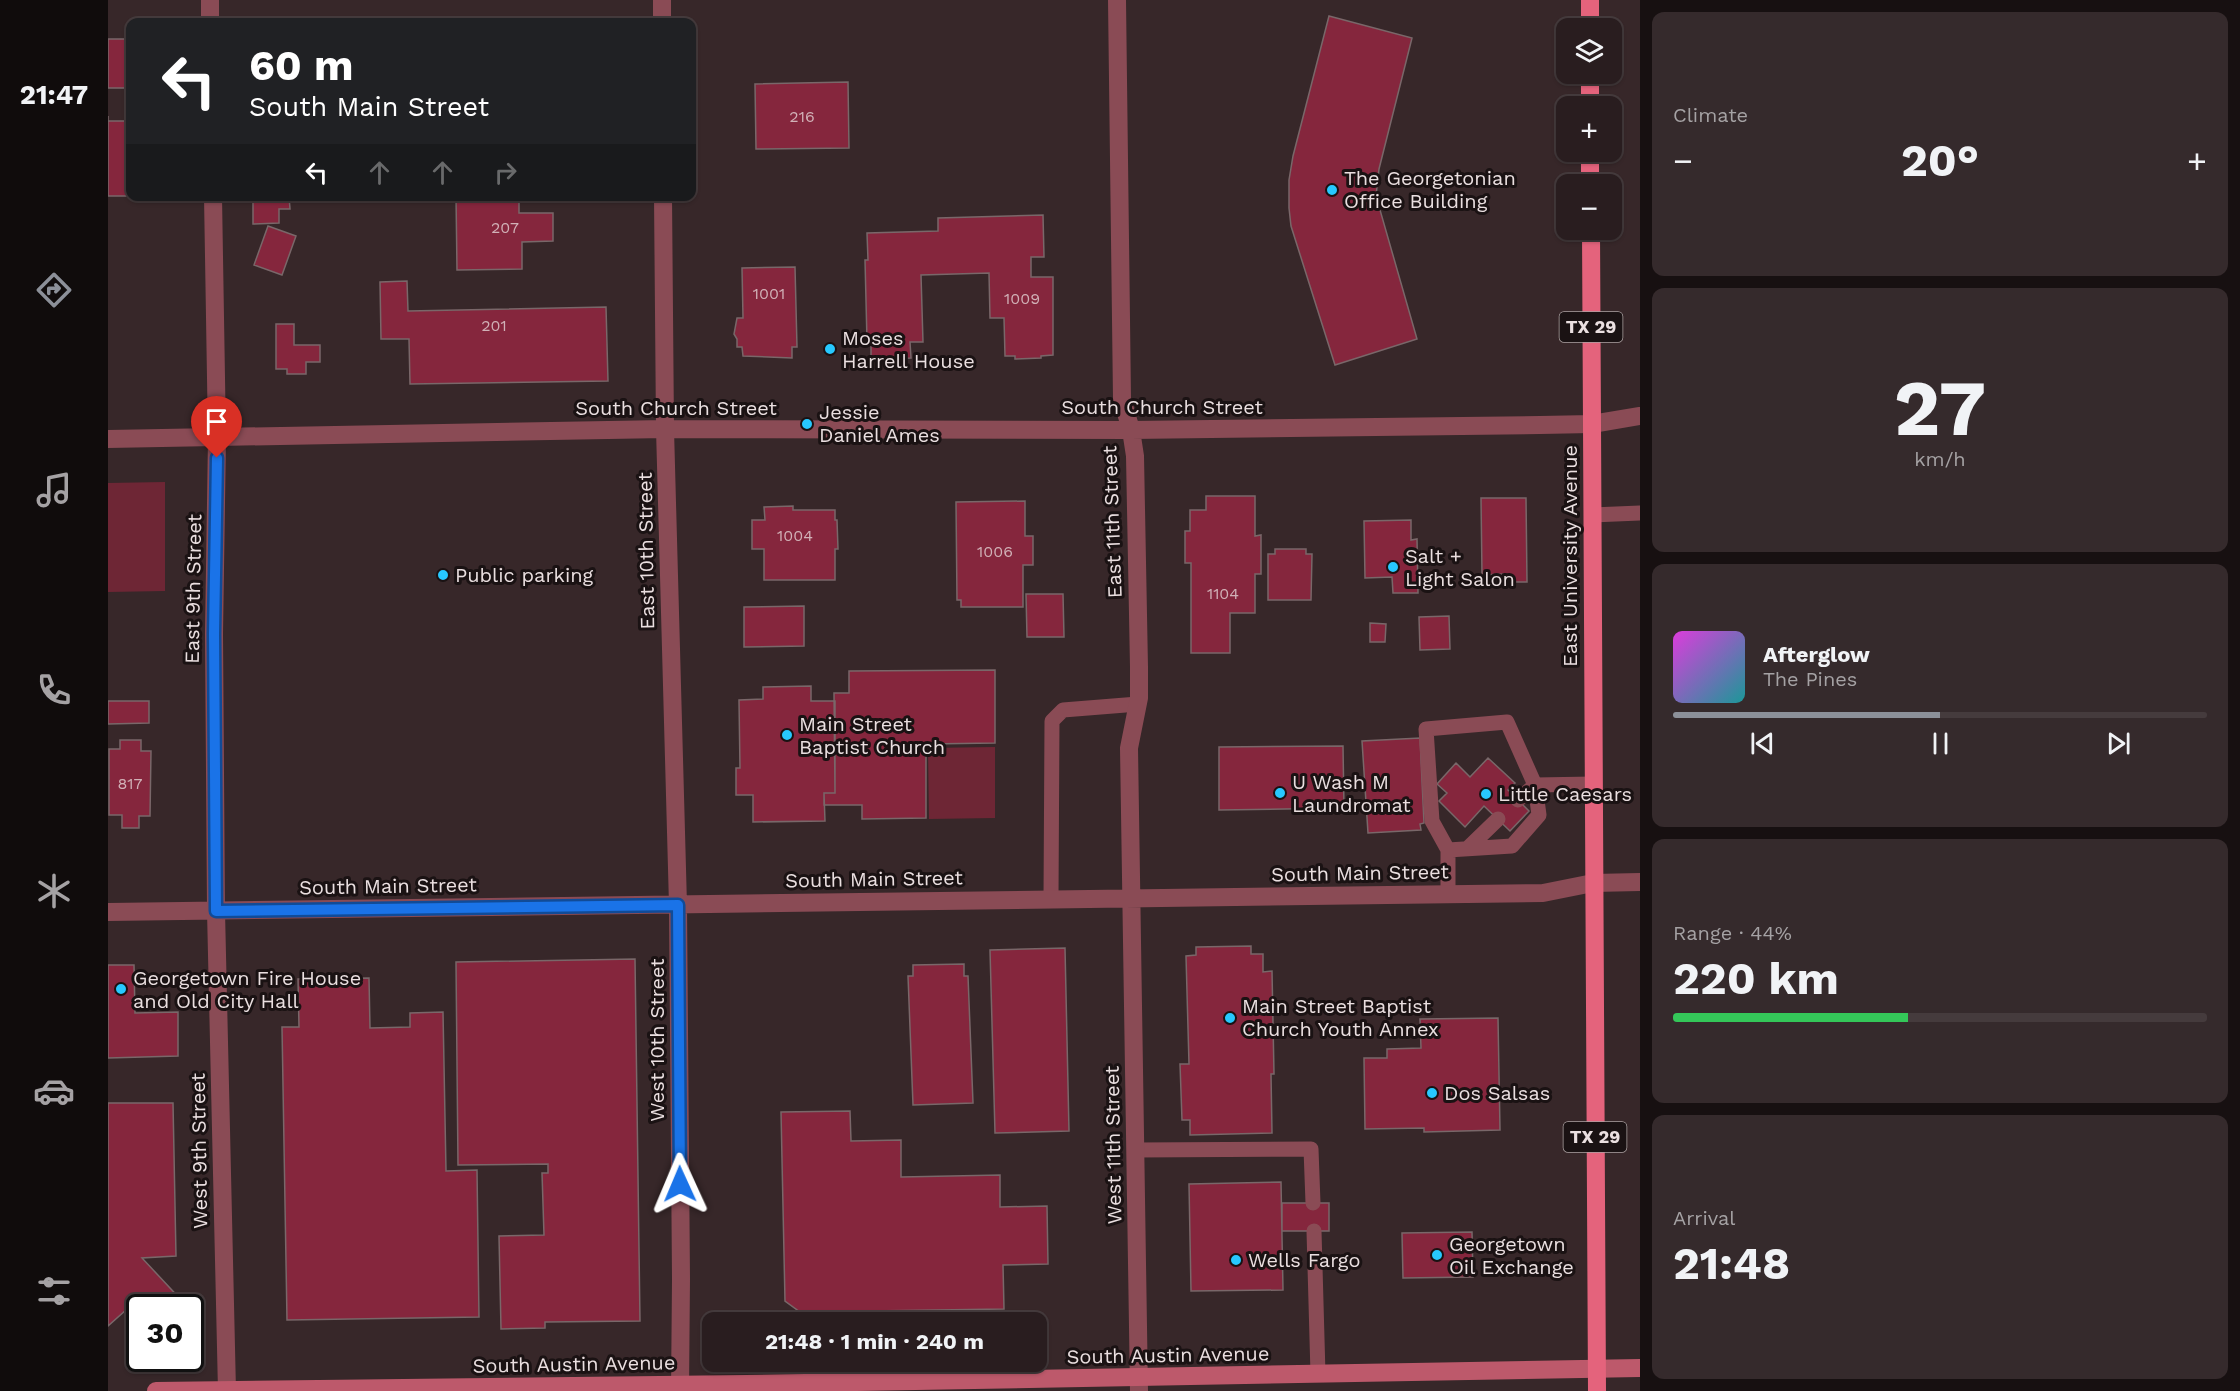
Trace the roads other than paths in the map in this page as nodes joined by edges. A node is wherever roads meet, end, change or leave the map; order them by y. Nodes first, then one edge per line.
1 (210, 0) edge
2 (662, 0) edge
3 (1117, 0) edge
4 (1590, 0) edge
5 (210, 18) edge
6 (662, 18) edge
7 (1590, 18) edge
8 (213, 201) edge
9 (663, 201) edge
10 (1591, 240) edge
11 (1640, 416) edge
12 (1592, 424) junction
13 (665, 429) junction
14 (1131, 430) junction
15 (217, 438) junction
16 (108, 439) edge
17 (1640, 513) edge
18 (1592, 515) junction
19 (1138, 704) junction
20 (1593, 784) junction
21 (1535, 785) junction
22 (1518, 800) dead end
23 (1498, 819) dead end
24 (1468, 848) junction
25 (1448, 850) junction
26 (1640, 882) edge
27 (1593, 883) junction
28 (1448, 894) junction
29 (1131, 898) junction
30 (1051, 899) junction
31 (678, 905) junction
32 (216, 911) junction
33 (108, 912) edge
34 (1135, 1150) junction
35 (1313, 1203) dead end
36 (1314, 1231) dead end
37 (1640, 1368) edge
38 (1597, 1369) junction
39 (1318, 1374) junction
40 (1139, 1384) edge
41 (946, 1386) edge
42 (680, 1388) edge
43 (227, 1390) edge
44 (156, 1391) edge
45 (1597, 1391) edge

1 - 5 street
2 - 6 street
3 - 14 street, East 11th Street
4 - 7 main road
8 - 15 street, East 9th Street
9 - 13 street, East 10th Street
10 - 12 main road, East University Avenue / TX 29
11 - 12 street, South Church Street
12 - 14 street, South Church Street
12 - 18 main road, East University Avenue / TX 29
13 - 14 street, South Church Street
13 - 15 street, South Church Street
13 - 31 street, East 10th Street
14 - 19 street, East 11th Street
15 - 16 street, South Church Street
15 - 32 street, East 9th Street
17 - 18 lane
18 - 20 main road, East University Avenue / TX 29
19 - 29 street, East 11th Street
19 - 30 lane
20 - 21 lane
20 - 27 main road, East University Avenue / TX 29
21 - 22 lane
21 - 24 lane
21 - 25 lane
23 - 24 lane
24 - 25 lane
25 - 28 lane
26 - 27 street, South Main Street
27 - 28 street, South Main Street
27 - 38 main road, TX 29
28 - 29 street, South Main Street
29 - 30 street, South Main Street
29 - 34 street, West 11th Street
30 - 31 street, South Main Street
31 - 32 street, South Main Street
31 - 42 street, West 10th Street
32 - 33 street, South Main Street
32 - 43 street, West 9th Street
34 - 35 lane
34 - 40 street, West 11th Street
36 - 39 lane
37 - 38 main road, South Austin Avenue
38 - 39 main road, South Austin Avenue
38 - 45 main road, TX 29
39 - 40 main road, South Austin Avenue
40 - 41 main road, South Austin Avenue
41 - 42 main road, South Austin Avenue
42 - 43 main road, South Austin Avenue
43 - 44 main road, South Austin Avenue

